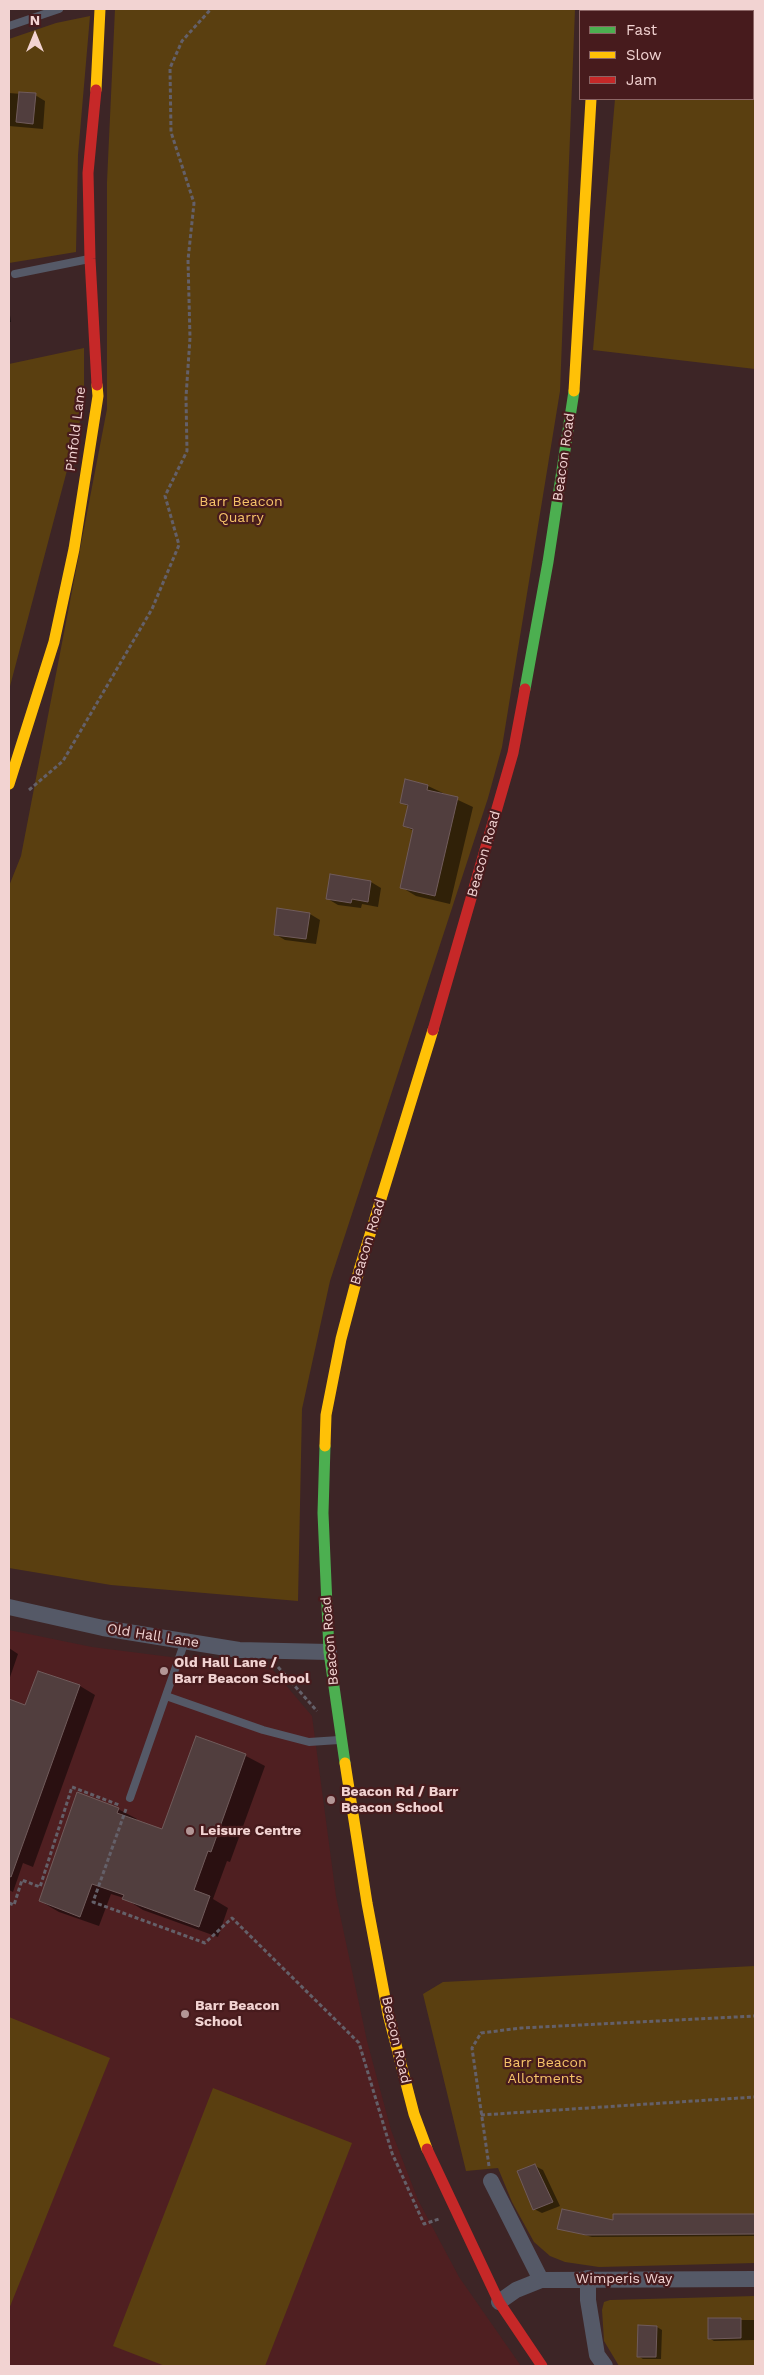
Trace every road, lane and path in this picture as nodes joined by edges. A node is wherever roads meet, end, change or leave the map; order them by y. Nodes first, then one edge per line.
1 (58, 9) edge
2 (100, 9) edge
3 (212, 9) edge
4 (9, 26) edge
5 (591, 100) edge
6 (90, 259) junction
7 (15, 274) dead end
8 (9, 784) edge
9 (27, 792) dead end
10 (9, 1607) edge
11 (185, 1641) junction
12 (262, 1650) junction
13 (329, 1652) junction
14 (166, 1696) junction
15 (318, 1713) dead end
16 (341, 1740) junction
17 (130, 1798) joint
18 (127, 1808) junction
19 (9, 1903) edge
20 (755, 2016) edge
21 (755, 2097) edge
22 (481, 2115) junction
23 (491, 2181) joint
24 (439, 2219) dead end
25 (588, 2278) junction
26 (755, 2279) edge
27 (540, 2280) junction
28 (499, 2302) junction
29 (542, 2366) edge
30 (605, 2366) edge

1 - 4 lane
2 - 6 main road, Pinfold Lane
3 - 9 path
5 - 13 main road, Beacon Road
6 - 7 lane
6 - 8 main road, Pinfold Lane
10 - 11 street, Old Hall Lane
11 - 12 street, Old Hall Lane
11 - 14 lane
12 - 13 street, Old Hall Lane
12 - 15 path
13 - 16 main road, Beacon Road
14 - 16 lane
14 - 17 lane
16 - 28 main road, Beacon Road
17 - 18 path
18 - 19 path
18 - 24 path
20 - 22 path
21 - 22 path
22 - 23 path
23 - 27 street
25 - 26 street, Wimperis Way
25 - 27 street, Wimperis Way
25 - 30 street
27 - 28 street, Wimperis Way
28 - 29 main road, Beacon Road

